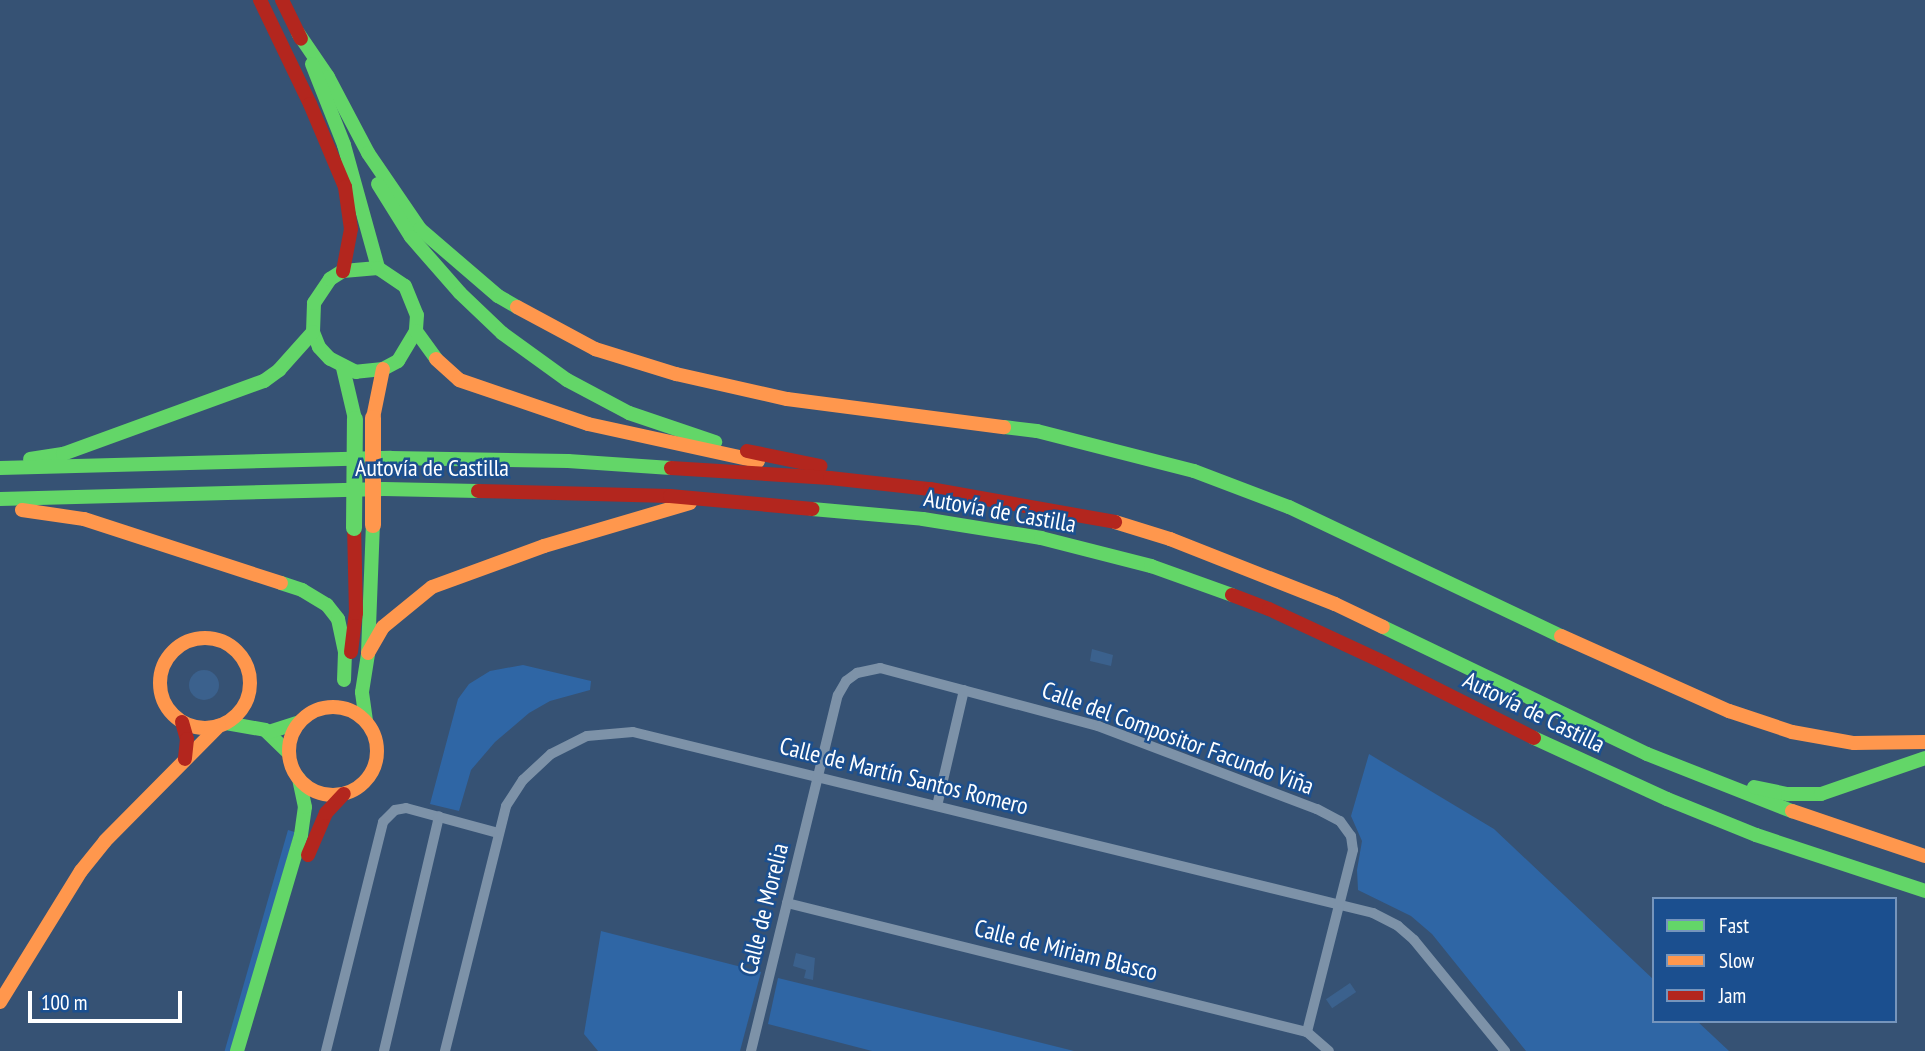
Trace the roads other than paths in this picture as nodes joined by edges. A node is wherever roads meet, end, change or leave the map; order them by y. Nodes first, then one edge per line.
1 (260, 0) edge
2 (282, 0) edge
3 (298, 33) junction
4 (316, 74) junction
5 (378, 268) junction
6 (343, 271) junction
7 (416, 331) junction
8 (313, 332) junction
9 (343, 368) junction
10 (383, 369) junction
11 (0, 460) edge
12 (826, 467) junction
13 (0, 468) edge
14 (0, 499) edge
15 (701, 500) junction
16 (0, 508) edge
17 (1107, 519) junction
18 (368, 653) junction
19 (344, 680) junction
20 (964, 690) junction
21 (247, 702) junction
22 (324, 707) junction
23 (366, 721) junction
24 (182, 722) junction
25 (299, 722) junction
26 (222, 725) junction
27 (265, 730) junction
28 (1925, 742) edge
29 (289, 753) junction
30 (1647, 754) junction
31 (1925, 758) edge
32 (186, 759) junction
33 (818, 777) junction
34 (299, 779) junction
35 (344, 794) junction
36 (937, 806) junction
37 (439, 816) junction
38 (498, 833) junction
39 (1925, 856) edge
40 (1925, 891) edge
41 (787, 902) junction
42 (1339, 904) junction
43 (0, 1002) edge
44 (1307, 1032) junction
45 (237, 1051) edge
46 (249, 1051) edge
47 (326, 1051) edge
48 (384, 1051) edge
49 (445, 1051) edge
50 (751, 1051) edge
51 (1329, 1051) edge
52 (1505, 1051) edge

1 - 6 main road
2 - 3 main road
3 - 4 main road
3 - 28 main road
4 - 5 main road
4 - 12 main road
5 - 6 main road
5 - 7 main road
6 - 8 main road
7 - 10 main road
7 - 12 main road
8 - 9 main road
8 - 11 main road
9 - 10 main road
9 - 19 main road, bridge
10 - 18 main road, bridge
12 - 17 main road
13 - 17 main road, Autovía de Castilla
14 - 15 main road, Autovía de Castilla
15 - 18 main road
15 - 40 main road, Autovía de Castilla
16 - 19 main road
17 - 30 main road, Autovía de Castilla
18 - 23 main road
19 - 22 main road
20 - 33 street, Calle del Compositor Facundo Viña
20 - 36 street
20 - 42 street, Calle del Compositor Facundo Viña
21 - 24 main road
21 - 26 main road
21 - 27 main road
22 - 23 main road
22 - 25 main road
23 - 35 main road
24 - 26 main road
24 - 32 main road
25 - 27 main road
25 - 29 main road
26 - 27 main road
26 - 32 main road
27 - 29 main road
29 - 34 main road
30 - 31 main road
30 - 39 main road, Autovía de Castilla
32 - 43 main road
33 - 36 street, Calle de Martín Santos Romero
33 - 38 street, Calle de Martín Santos Romero
33 - 41 street, Calle de Morelia
34 - 35 main road
34 - 45 main road
35 - 46 main road
36 - 42 street, Calle de Martín Santos Romero
37 - 38 street
37 - 47 street
37 - 48 street
38 - 49 street, Calle de Martín Santos Romero
41 - 44 street, Calle de Miriam Blasco
41 - 50 street, Calle de Morelia
42 - 44 street, Calle del Compositor Facundo Viña
42 - 52 street, Calle de Martín Santos Romero
44 - 51 street, Calle de Miriam Blasco

